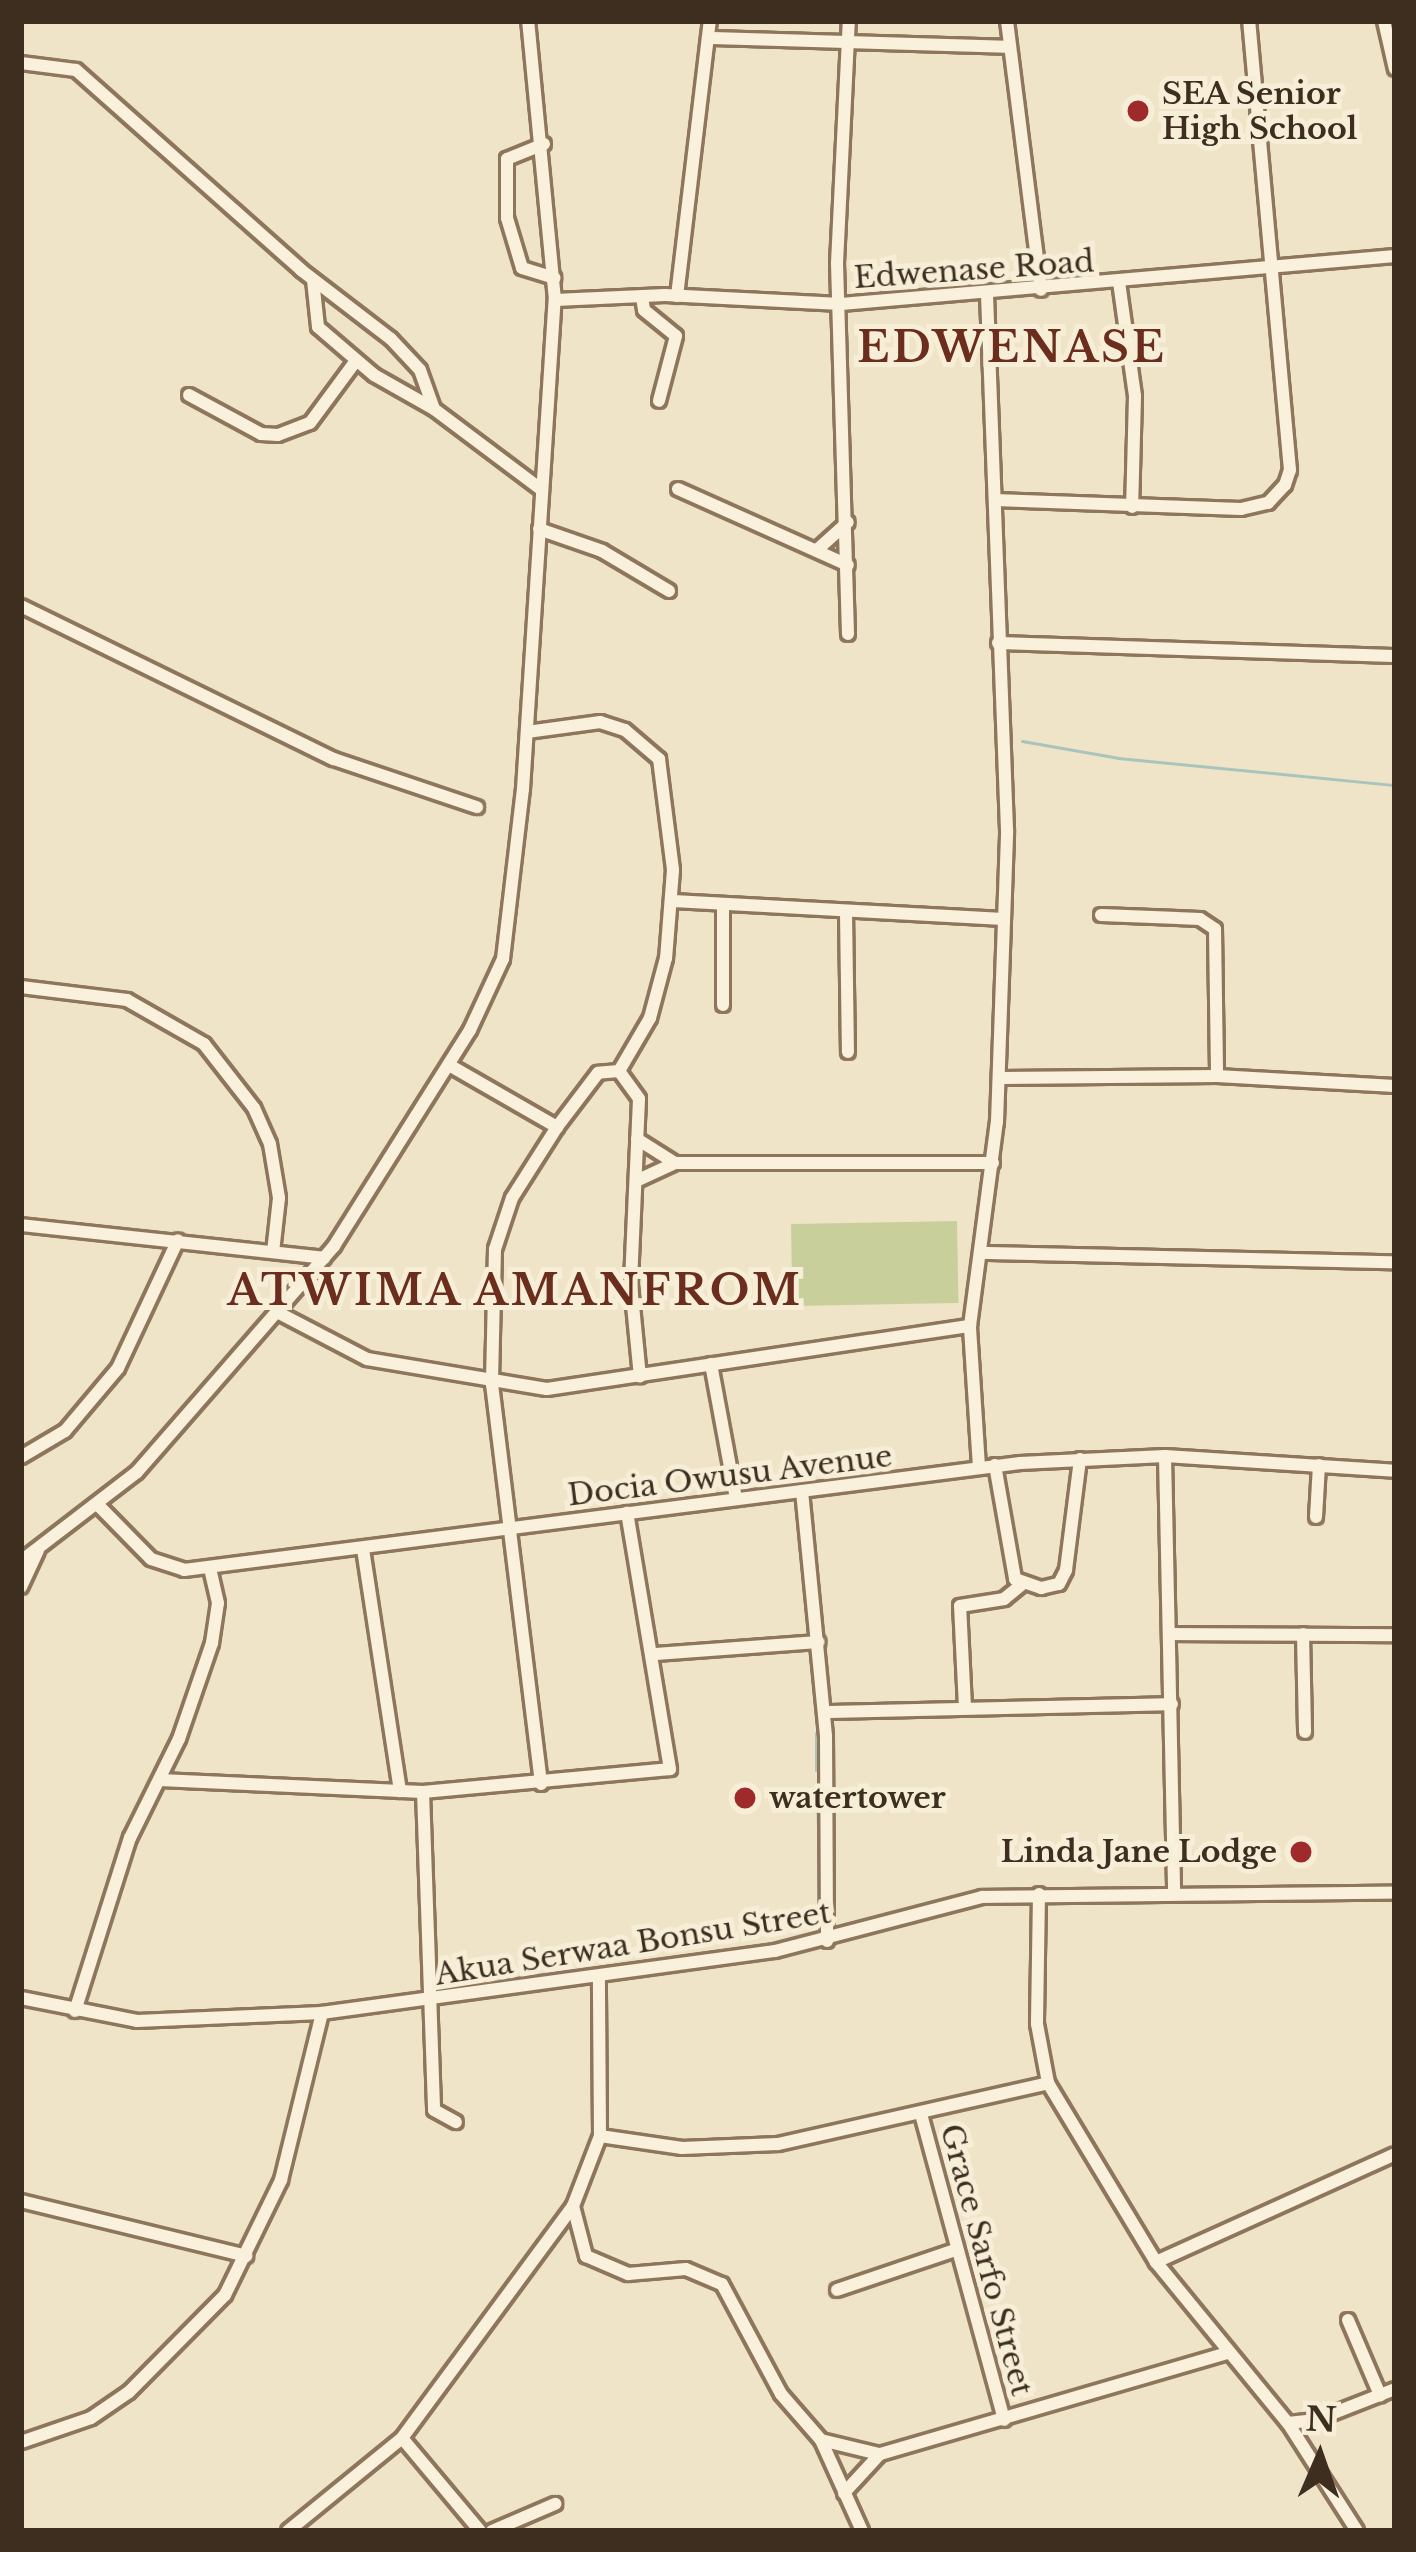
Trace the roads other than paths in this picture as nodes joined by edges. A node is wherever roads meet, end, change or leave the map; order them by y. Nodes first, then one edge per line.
1 (528, 21) edge
2 (710, 21) edge
3 (849, 21) edge
4 (1007, 21) edge
5 (1249, 21) edge
6 (1384, 21) edge
7 (710, 38) junction
8 (847, 41) junction
9 (1008, 47) junction
10 (21, 63) edge
11 (1395, 69) edge
12 (544, 144) junction
13 (1395, 256) edge
14 (1270, 269) junction
15 (556, 278) junction
16 (313, 280) junction
17 (1119, 282) junction
18 (1041, 290) junction
19 (987, 295) junction
20 (677, 296) junction
21 (642, 297) junction
22 (555, 300) junction
23 (841, 304) junction
24 (355, 362) junction
25 (189, 395) dead end
26 (659, 401) dead end
27 (434, 409) junction
28 (678, 489) dead end
29 (542, 490) junction
30 (995, 500) junction
31 (1132, 507) junction
32 (848, 522) junction
33 (539, 529) junction
34 (818, 549) junction
35 (848, 565) junction
36 (669, 591) dead end
37 (21, 606) edge
38 (848, 634) dead end
39 (998, 643) junction
40 (1395, 656) edge
41 (527, 732) junction
42 (478, 807) dead end
43 (673, 901) junction
44 (723, 906) junction
45 (846, 913) junction
46 (1101, 915) dead end
47 (1004, 919) junction
48 (21, 988) edge
49 (723, 1005) dead end
50 (848, 1052) dead end
51 (449, 1065) junction
52 (619, 1071) junction
53 (1217, 1076) junction
54 (1001, 1078) junction
55 (1395, 1086) edge
56 (557, 1127) junction
57 (638, 1138) junction
58 (675, 1163) junction
59 (994, 1163) junction
60 (636, 1181) junction
61 (21, 1225) edge
62 (178, 1240) junction
63 (272, 1252) junction
64 (984, 1253) junction
65 (324, 1258) junction
66 (1395, 1262) edge
67 (279, 1312) junction
68 (970, 1326) junction
69 (711, 1364) junction
70 (640, 1377) junction
71 (492, 1384) junction
72 (1165, 1456) junction
73 (21, 1457) edge
74 (1080, 1459) junction
75 (995, 1465) junction
76 (1319, 1465) junction
77 (979, 1467) junction
78 (1395, 1471) edge
79 (802, 1491) junction
80 (736, 1499) junction
81 (98, 1506) junction
82 (627, 1514) junction
83 (1316, 1517) dead end
84 (506, 1530) junction
85 (363, 1549) junction
86 (38, 1551) junction
87 (21, 1561) edge
88 (210, 1569) junction
89 (1021, 1586) junction
90 (21, 1587) edge
91 (1170, 1634) junction
92 (1304, 1634) junction
93 (1395, 1635) edge
94 (819, 1642) junction
95 (655, 1654) junction
96 (1172, 1705) junction
97 (965, 1707) junction
98 (825, 1712) junction
99 (1305, 1732) dead end
100 (160, 1780) junction
101 (541, 1784) junction
102 (400, 1791) junction
103 (423, 1792) junction
104 (1039, 1894) junction
105 (1174, 1894) junction
106 (1395, 1894) edge
107 (826, 1941) junction
108 (599, 1979) junction
109 (21, 1998) edge
110 (430, 2000) junction
111 (75, 2011) junction
112 (322, 2013) junction
113 (1048, 2083) junction
114 (921, 2114) junction
115 (456, 2122) dead end
116 (600, 2136) junction
117 (1395, 2154) edge
118 (21, 2201) edge
119 (573, 2206) junction
120 (955, 2250) junction
121 (246, 2256) junction
122 (1156, 2262) junction
123 (837, 2290) dead end
124 (1348, 2320) dead end
125 (1227, 2353) junction
126 (1395, 2389) edge
127 (1380, 2396) junction
128 (1004, 2420) junction
129 (1316, 2420) junction
130 (1288, 2422) junction
131 (402, 2438) junction
132 (821, 2440) junction
133 (21, 2442) edge
134 (1304, 2448) junction
135 (880, 2454) junction
136 (844, 2493) junction
137 (555, 2504) dead end
138 (288, 2531) edge
139 (479, 2531) edge
140 (492, 2531) edge
141 (862, 2531) edge
142 (1356, 2531) edge

1 - 12 street
2 - 7 street
3 - 8 street
4 - 9 street
5 - 14 street
6 - 11 street
7 - 8 street
7 - 20 street
8 - 9 street
8 - 23 street
9 - 18 street
10 - 16 street
12 - 15 street
12 - 15 street
13 - 14 street, Edwenase Road
14 - 17 street, Edwenase Road
14 - 31 street
15 - 22 street
16 - 24 street
16 - 27 street
17 - 18 street, Edwenase Road
17 - 31 street
18 - 19 street, Edwenase Road
19 - 23 street, Edwenase Road
19 - 30 street
20 - 21 street, Edwenase Road
20 - 23 street, Edwenase Road
21 - 22 street, Edwenase Road
21 - 26 street
22 - 29 street
23 - 32 street
24 - 25 street
24 - 27 street
27 - 29 street
28 - 34 street
29 - 33 street
30 - 31 street
30 - 39 street
32 - 34 street
32 - 35 street
33 - 36 street
33 - 41 street
34 - 35 street
35 - 38 street
37 - 42 street
39 - 40 street
39 - 47 street
41 - 43 street
41 - 51 street
43 - 44 street
43 - 52 street
44 - 45 street
44 - 49 street
45 - 47 street
45 - 50 street
46 - 53 street
47 - 54 street
48 - 63 street
51 - 56 street
51 - 65 street
52 - 56 street
52 - 57 street
53 - 54 street
53 - 55 street
54 - 59 street
56 - 71 street
57 - 58 street
57 - 60 street
58 - 59 street
58 - 60 street
59 - 64 street
60 - 70 street
61 - 62 street
62 - 63 street
62 - 73 street
63 - 65 street
64 - 66 street
64 - 68 street
65 - 67 street
67 - 71 street
67 - 81 street
68 - 69 street
68 - 77 street
69 - 70 street
69 - 80 street
70 - 71 street
71 - 84 street
72 - 74 street, Docia Owusu Avenue
72 - 76 street, Docia Owusu Avenue
72 - 91 street
74 - 75 street, Docia Owusu Avenue
74 - 89 street
75 - 77 street, Docia Owusu Avenue
75 - 89 street
76 - 78 street, Docia Owusu Avenue
76 - 83 street
77 - 79 street, Docia Owusu Avenue
79 - 80 street, Docia Owusu Avenue
79 - 94 street
80 - 82 street, Docia Owusu Avenue
81 - 86 street
81 - 88 street, Docia Owusu Avenue
82 - 84 street, Docia Owusu Avenue
82 - 95 street
84 - 85 street, Docia Owusu Avenue
84 - 101 street
85 - 88 street, Docia Owusu Avenue
85 - 102 street
86 - 87 street
86 - 90 street
88 - 100 street
89 - 97 street
91 - 92 street
91 - 96 street
92 - 93 street
92 - 99 street
94 - 95 street
94 - 98 street
95 - 101 street
96 - 97 street
96 - 105 street
97 - 98 street
98 - 107 street
100 - 102 street
100 - 111 street
101 - 103 street
102 - 103 street
103 - 110 street
104 - 105 street, Akua Serwaa Bonsu Street
104 - 107 street, Akua Serwaa Bonsu Street
104 - 113 street
105 - 106 street, Akua Serwaa Bonsu Street
107 - 108 street, Akua Serwaa Bonsu Street
108 - 110 street, Akua Serwaa Bonsu Street
108 - 116 street
109 - 111 street, Akua Serwaa Bonsu Street
110 - 112 street, Akua Serwaa Bonsu Street
110 - 115 street
111 - 112 street, Akua Serwaa Bonsu Street
112 - 121 street
113 - 114 street
113 - 122 street
114 - 116 street
114 - 120 street, Grace Sarfo Street
116 - 119 street
117 - 122 street
118 - 121 street
119 - 131 street
119 - 132 street
120 - 123 street
120 - 128 street, Grace Sarfo Street
121 - 133 street
122 - 125 street
124 - 127 street
125 - 128 street
125 - 130 street
126 - 127 street
127 - 129 street
128 - 135 street
129 - 130 street
129 - 134 street
130 - 134 street
131 - 138 street
131 - 139 street
132 - 135 street
132 - 136 street
134 - 142 street
135 - 136 street
136 - 141 street
137 - 140 street

